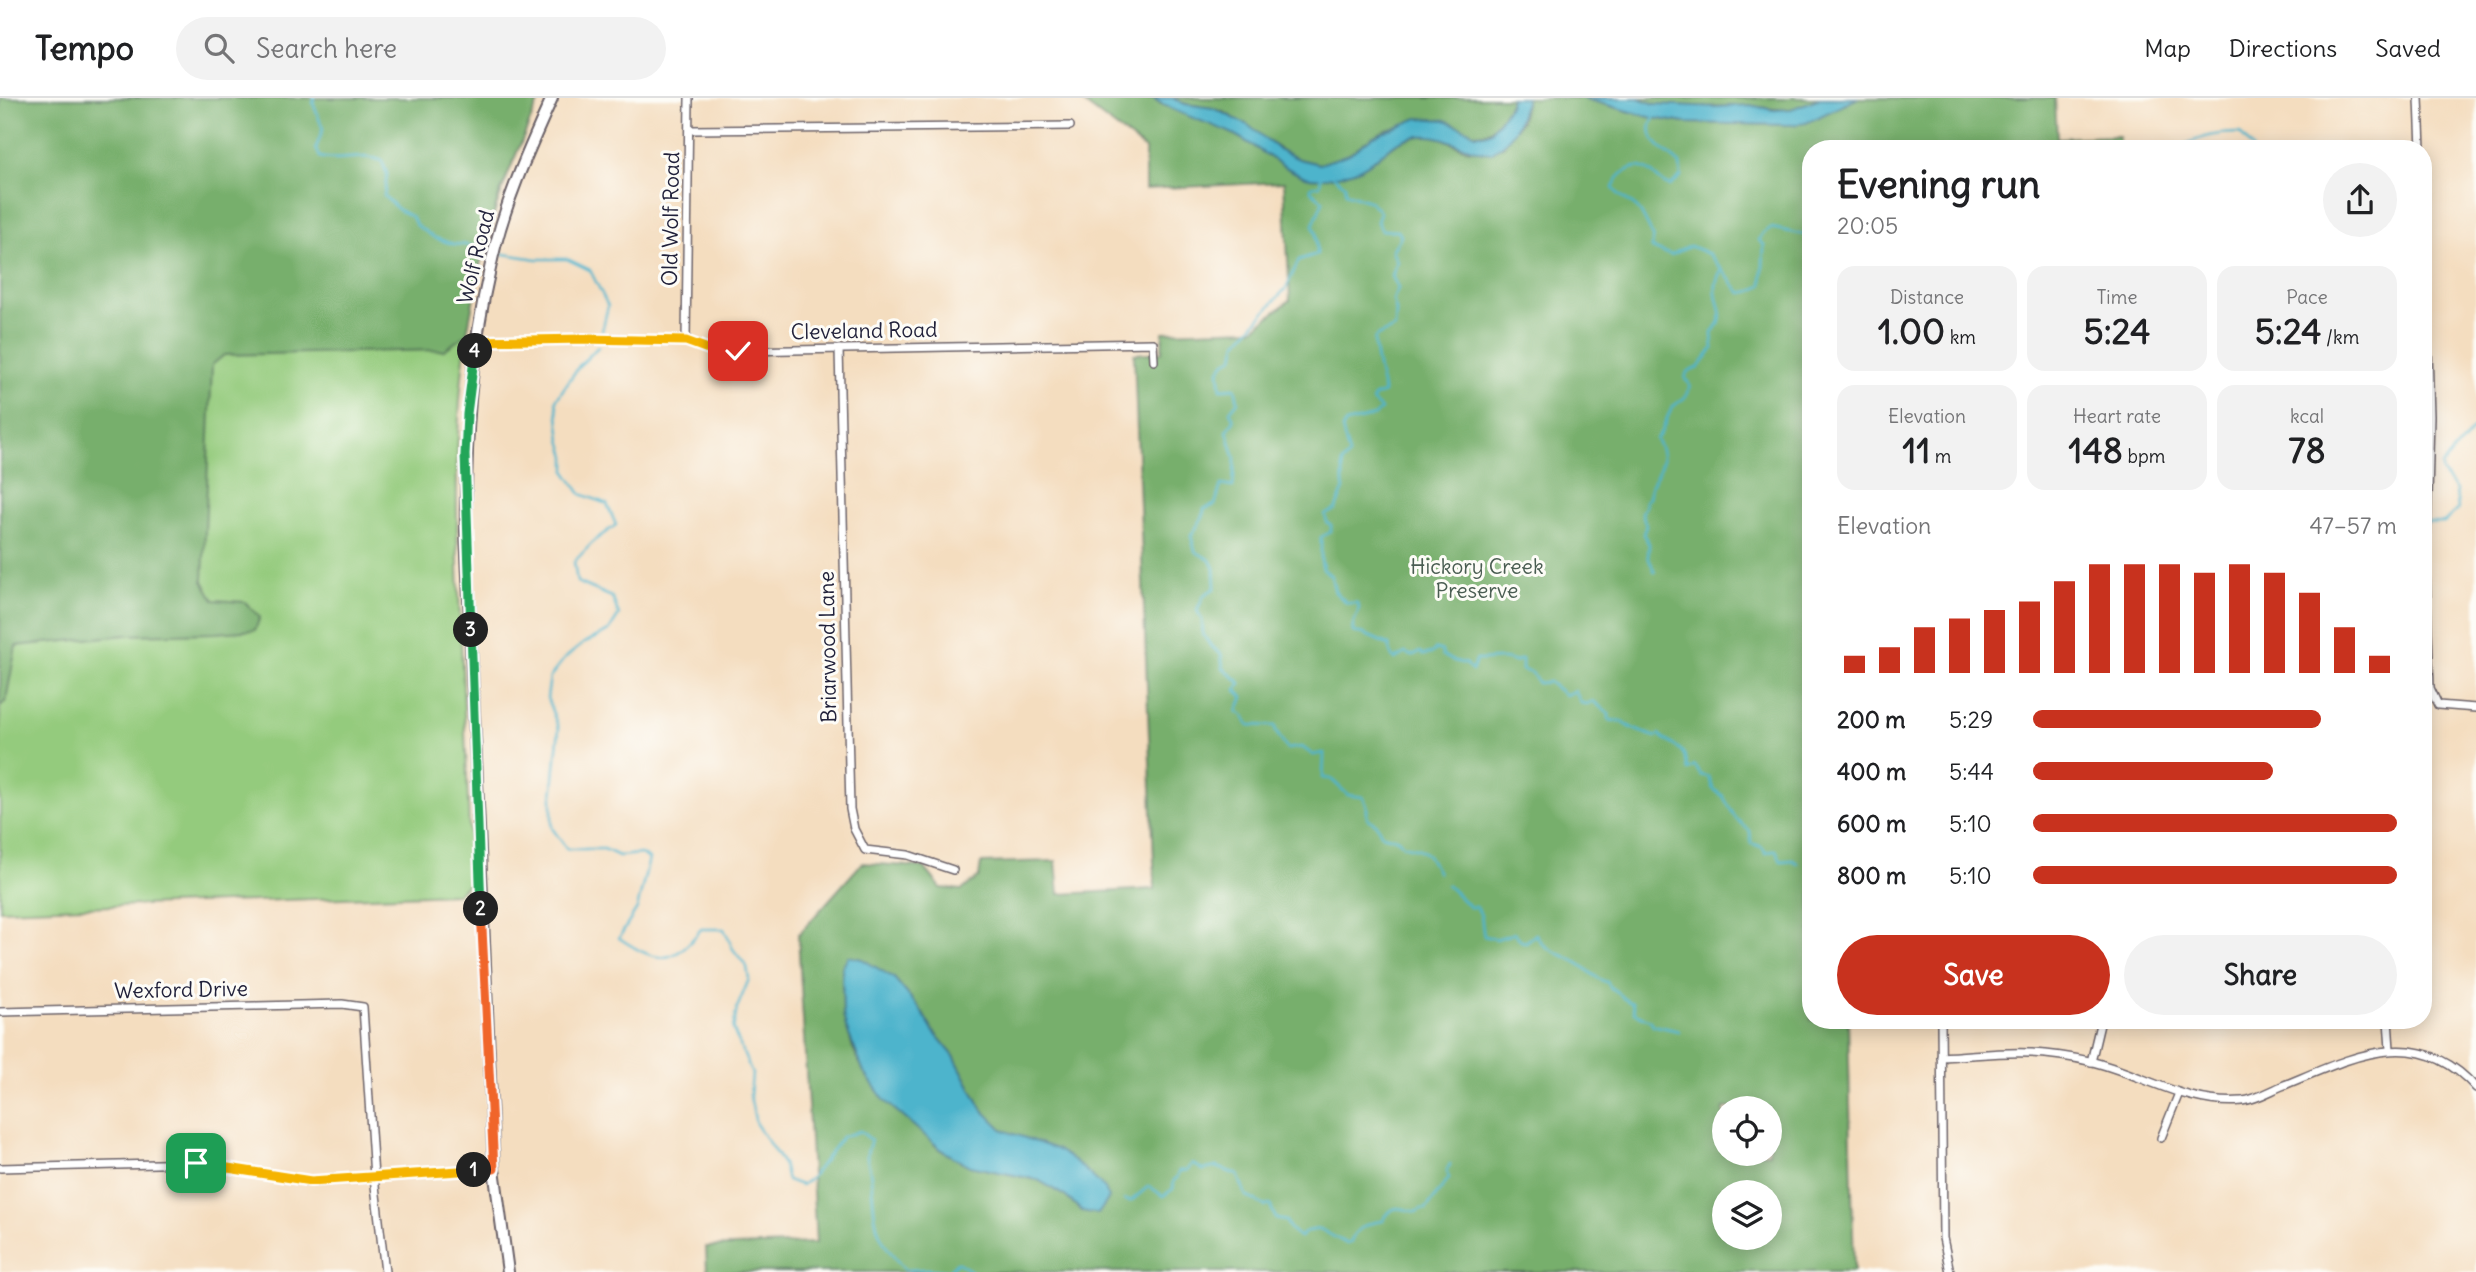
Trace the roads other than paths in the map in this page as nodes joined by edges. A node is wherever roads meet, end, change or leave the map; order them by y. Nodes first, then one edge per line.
1 (552, 98) edge
2 (689, 98) edge
3 (2419, 98) edge
4 (1070, 126) dead end
5 (690, 130) junction
6 (2421, 140) edge
7 (476, 341) junction
8 (686, 341) junction
9 (839, 349) junction
10 (1154, 361) dead end
11 (2432, 692) edge
12 (2476, 708) edge
13 (953, 870) dead end
14 (0, 1012) edge
15 (1941, 1029) edge
16 (2099, 1029) edge
17 (2389, 1029) edge
18 (2390, 1049) junction
19 (1941, 1057) junction
20 (2091, 1062) junction
21 (2476, 1088) edge
22 (2179, 1093) junction
23 (2161, 1138) dead end
24 (0, 1168) edge
25 (494, 1169) junction
26 (374, 1177) junction
27 (385, 1272) edge
28 (508, 1272) edge
29 (1950, 1272) edge

1 - 7 main road, Wolf Road
2 - 5 street, Old Wolf Road
3 - 6 street
4 - 5 street
5 - 8 street, Old Wolf Road
7 - 8 street, Cleveland Road
7 - 25 main road, Wolf Road
8 - 9 street, Cleveland Road
9 - 10 street, Cleveland Road
9 - 13 street, Briarwood Lane
11 - 12 street
14 - 26 street, Wexford Drive
15 - 19 street
16 - 20 street
17 - 18 street
18 - 21 street
18 - 22 street
19 - 20 street
19 - 29 street
20 - 22 street
22 - 23 street
24 - 26 street
25 - 26 street
25 - 28 main road, Wolf Road
26 - 27 street

